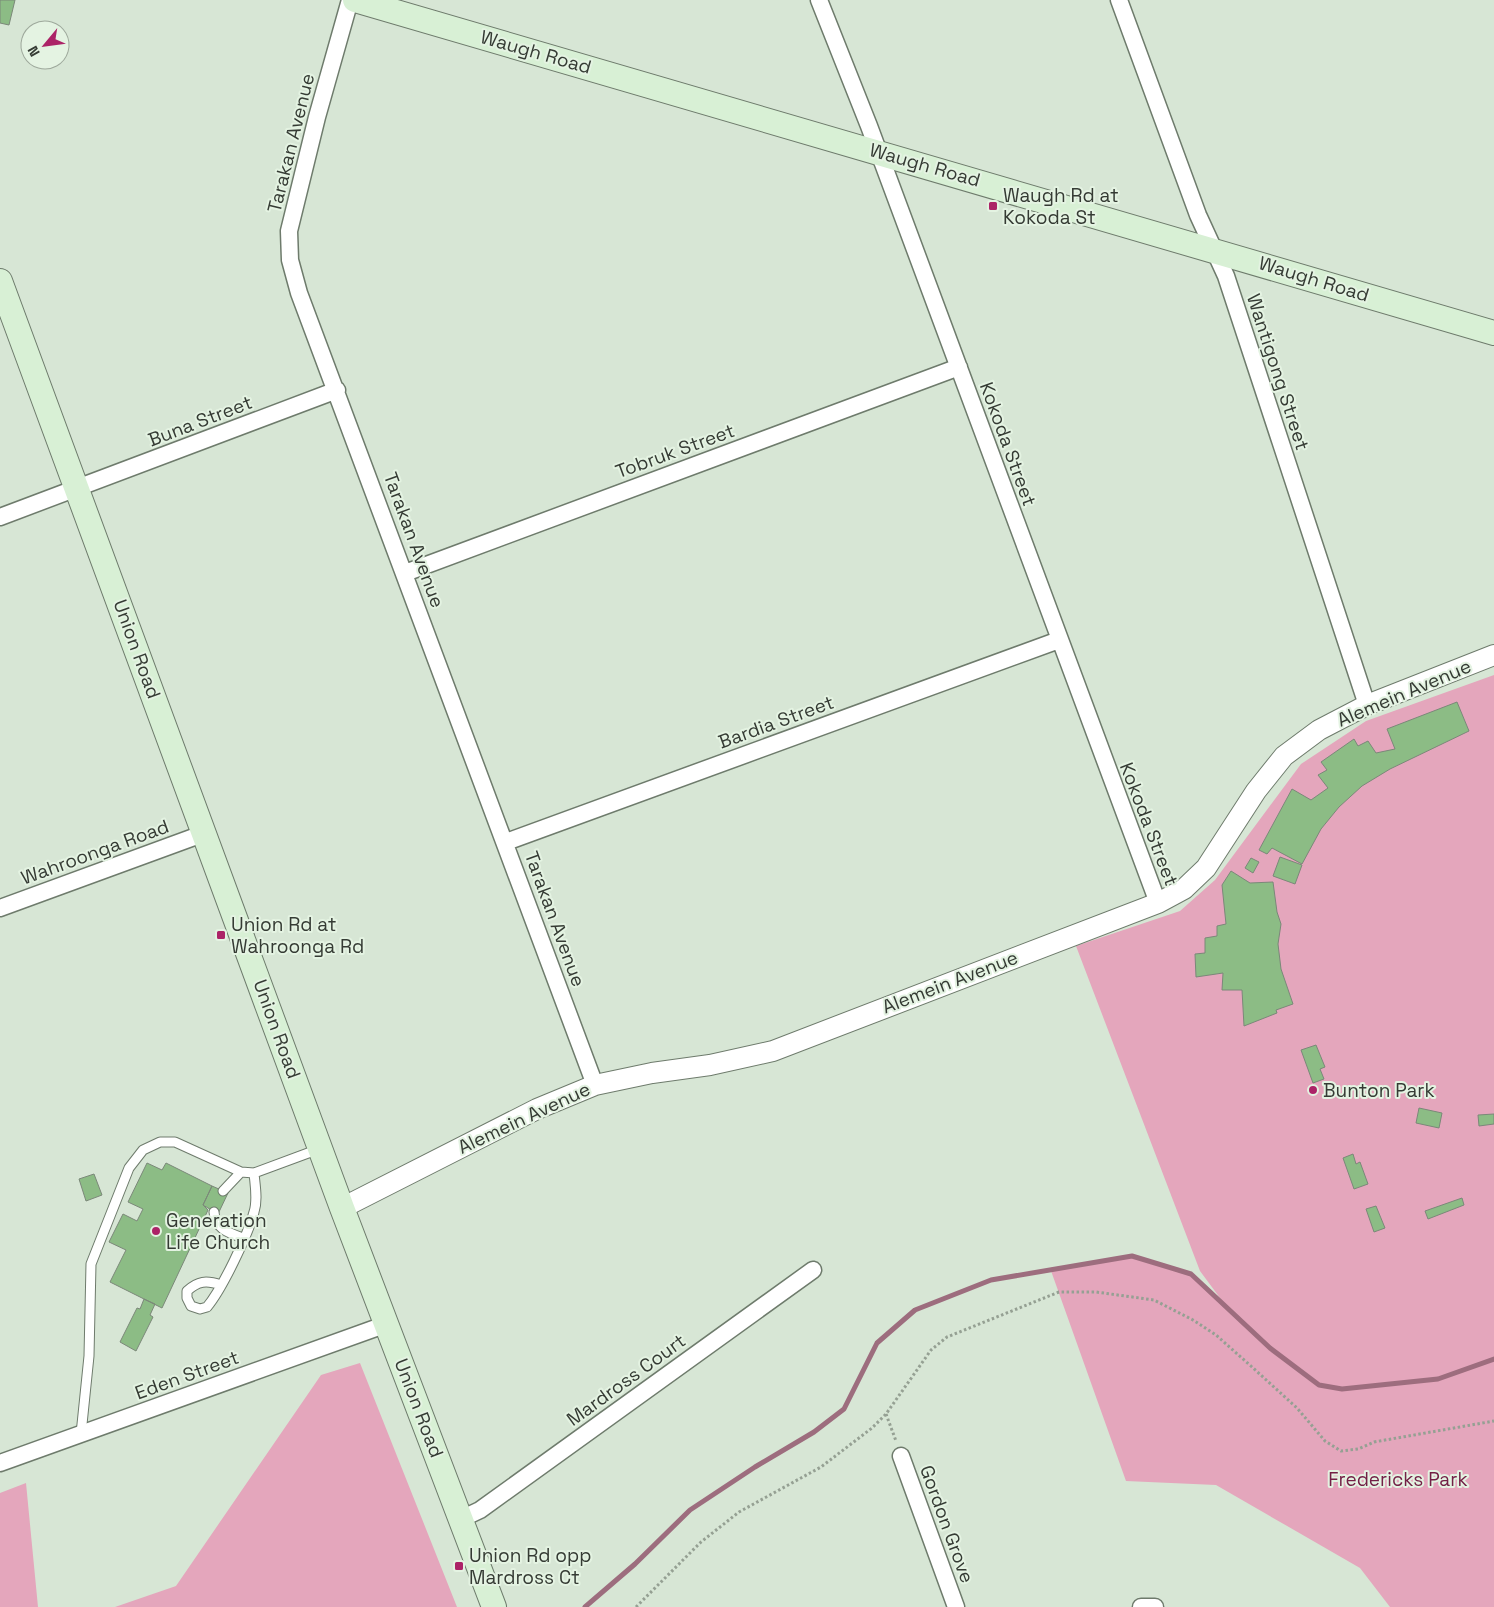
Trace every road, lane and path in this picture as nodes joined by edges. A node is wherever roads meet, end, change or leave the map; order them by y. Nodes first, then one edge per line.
1 (350, 0) edge
2 (355, 0) edge
3 (819, 0) edge
4 (1119, 0) edge
5 (878, 152) junction
6 (1212, 249) junction
7 (0, 281) edge
8 (1494, 332) edge
9 (959, 367) junction
10 (337, 390) junction
11 (77, 489) junction
12 (0, 517) edge
13 (405, 573) junction
14 (1059, 640) junction
15 (1494, 655) edge
16 (1367, 705) junction
17 (204, 833) junction
18 (506, 842) junction
19 (1158, 903) junction
20 (0, 908) edge
21 (595, 1085) junction
22 (321, 1149) junction
23 (240, 1172) junction
24 (254, 1173) junction
25 (223, 1191) dead end
26 (342, 1208) junction
27 (214, 1212) dead end
28 (243, 1238) junction
29 (812, 1270) dead end
30 (221, 1285) dead end
31 (387, 1324) junction
32 (886, 1414) junction
33 (1494, 1421) edge
34 (82, 1434) junction
35 (901, 1456) joint
36 (0, 1463) edge
37 (461, 1519) junction
38 (494, 1607) edge
39 (636, 1607) edge
40 (956, 1607) edge
41 (1141, 1607) edge
42 (1155, 1607) edge

1 - 10 street, Tarakan Avenue
2 - 5 main road, Waugh Road
3 - 5 street, Kokoda Street
4 - 6 street, Wantigong Street
5 - 6 main road, Waugh Road
5 - 9 street, Kokoda Street
6 - 8 main road, Waugh Road
6 - 16 street, Wantigong Street
7 - 11 main road, Union Road
9 - 13 street, Tobruk Street
9 - 14 street, Kokoda Street
10 - 11 street, Buna Street
10 - 13 street, Tarakan Avenue
11 - 12 street, Buna Street
11 - 17 main road, Union Road
13 - 18 street, Tarakan Avenue
14 - 18 street, Bardia Street
14 - 19 street, Kokoda Street
15 - 16 street, Alemein Avenue
16 - 19 street, Alemein Avenue
17 - 20 street, Wahroonga Road
17 - 22 main road, Union Road
18 - 21 street, Tarakan Avenue
19 - 21 street, Alemein Avenue
21 - 26 street, Alemein Avenue
22 - 24 lane
22 - 26 main road, Union Road
23 - 24 lane
23 - 25 lane
23 - 34 lane
24 - 28 lane
26 - 31 main road, Union Road
27 - 28 lane
28 - 30 lane
29 - 37 street, Mardross Court
31 - 34 street, Eden Street
31 - 37 main road, Union Road
32 - 33 path
32 - 35 path
32 - 39 path
34 - 36 street, Eden Street
35 - 40 street, Gordon Grove
37 - 38 main road, Union Road
41 - 42 street

